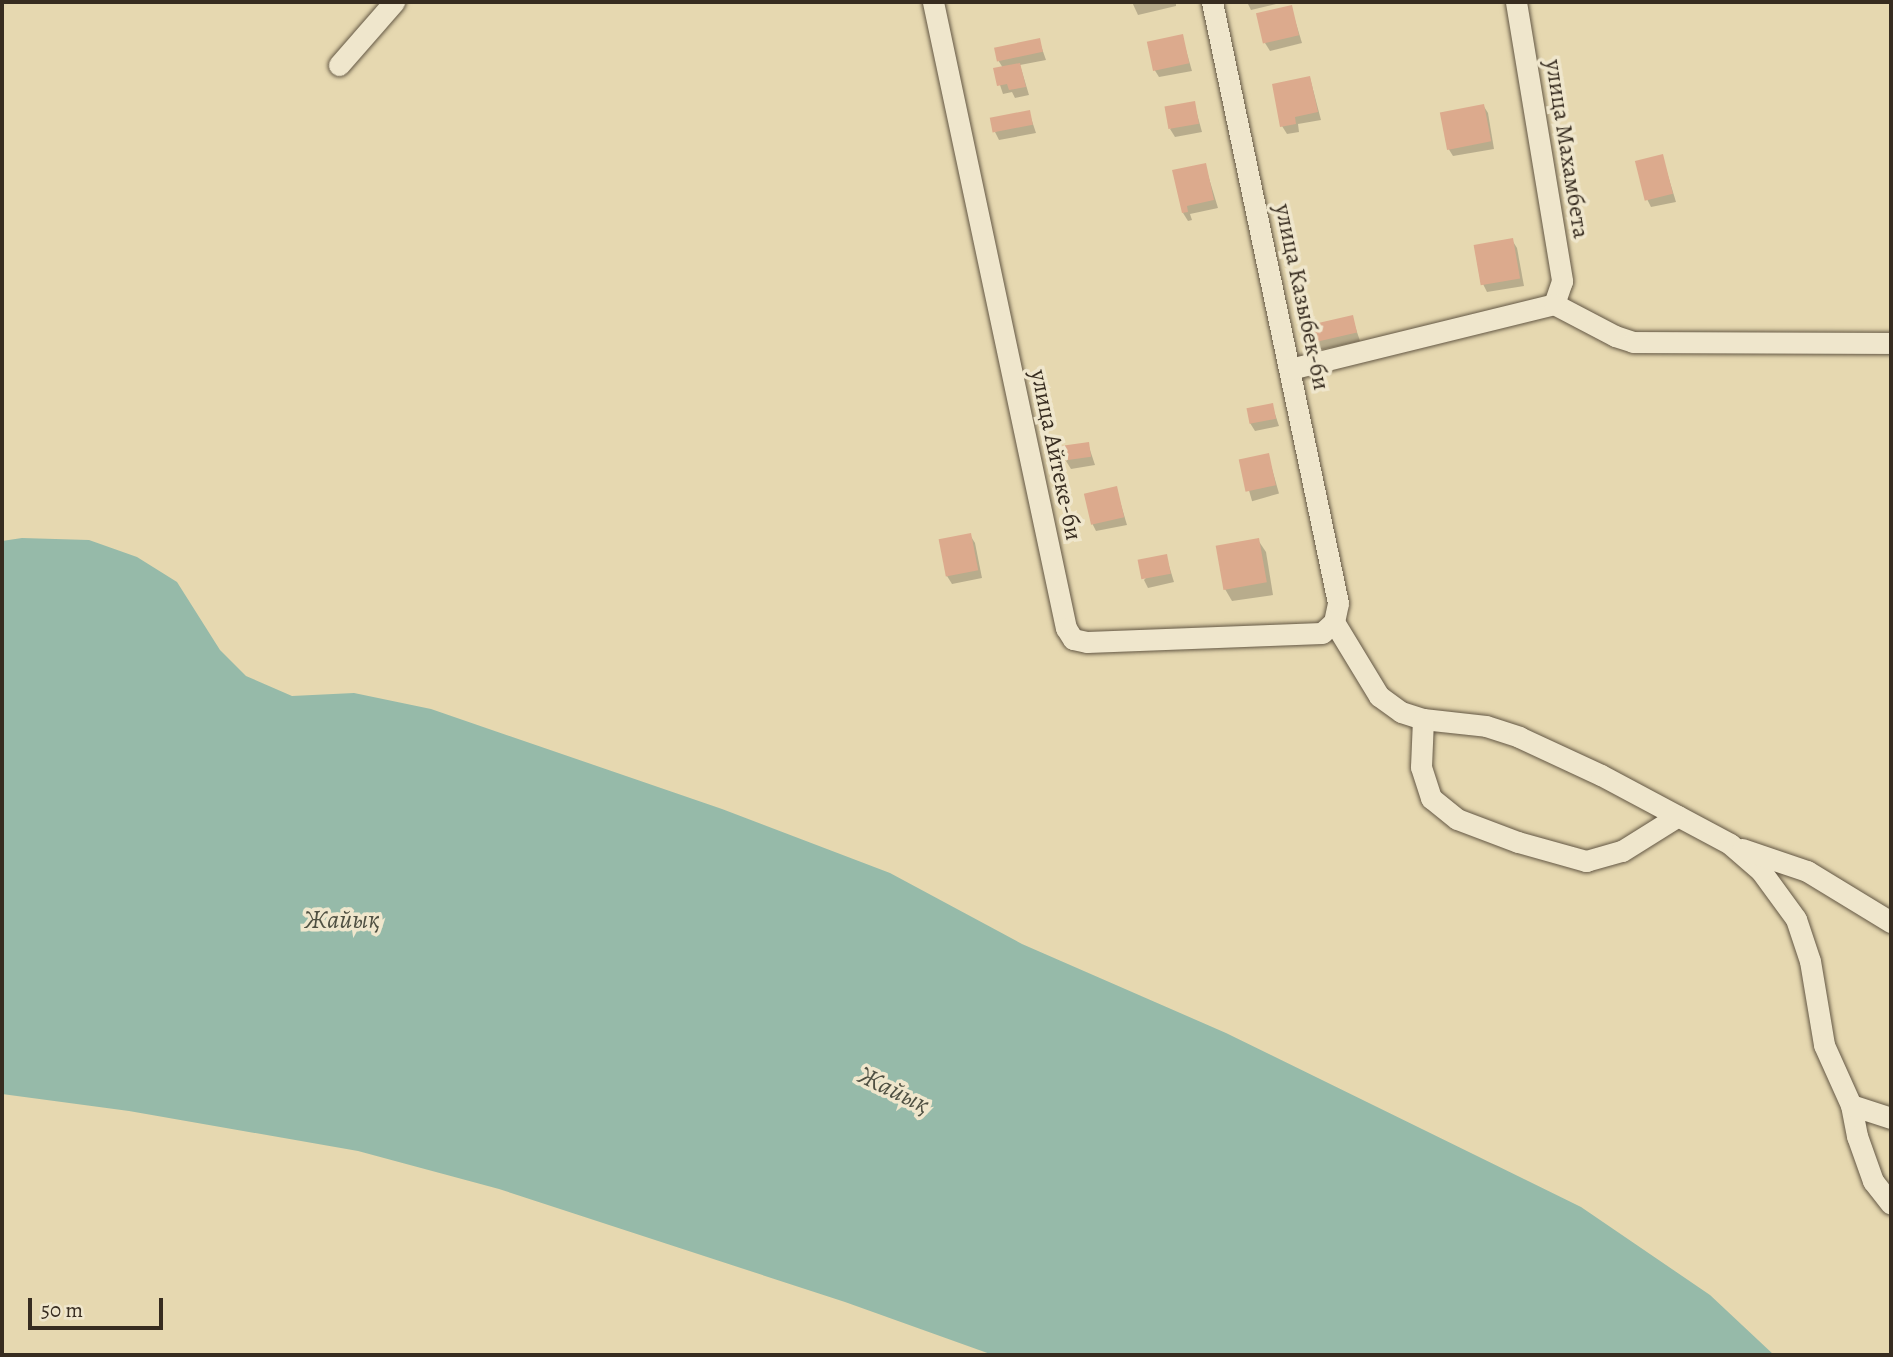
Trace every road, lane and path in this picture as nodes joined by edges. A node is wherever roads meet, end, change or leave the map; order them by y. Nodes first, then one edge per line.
1 (394, 2) edge
2 (933, 2) edge
3 (1212, 2) edge
4 (1516, 2) edge
5 (339, 65) dead end
6 (1555, 304) junction
7 (1891, 343) edge
8 (1290, 369) junction
9 (1336, 612) junction
10 (1423, 719) junction
11 (1678, 816) junction
12 (1730, 844) junction
13 (1891, 922) edge
14 (1851, 1105) junction
15 (1891, 1118) edge
16 (1891, 1204) edge

1 - 5 street
2 - 9 street, улица Айтеке-би
3 - 8 street, улица Казыбек-би
4 - 6 street, улица Махамбета
6 - 7 street
6 - 8 street
8 - 9 street, улица Казыбек-би
9 - 10 street, улица Казыбек-би
10 - 11 street, улица Казыбек-би
10 - 11 street
11 - 12 street, улица Казыбек-би
12 - 13 street
12 - 14 street
14 - 15 street
14 - 16 street

